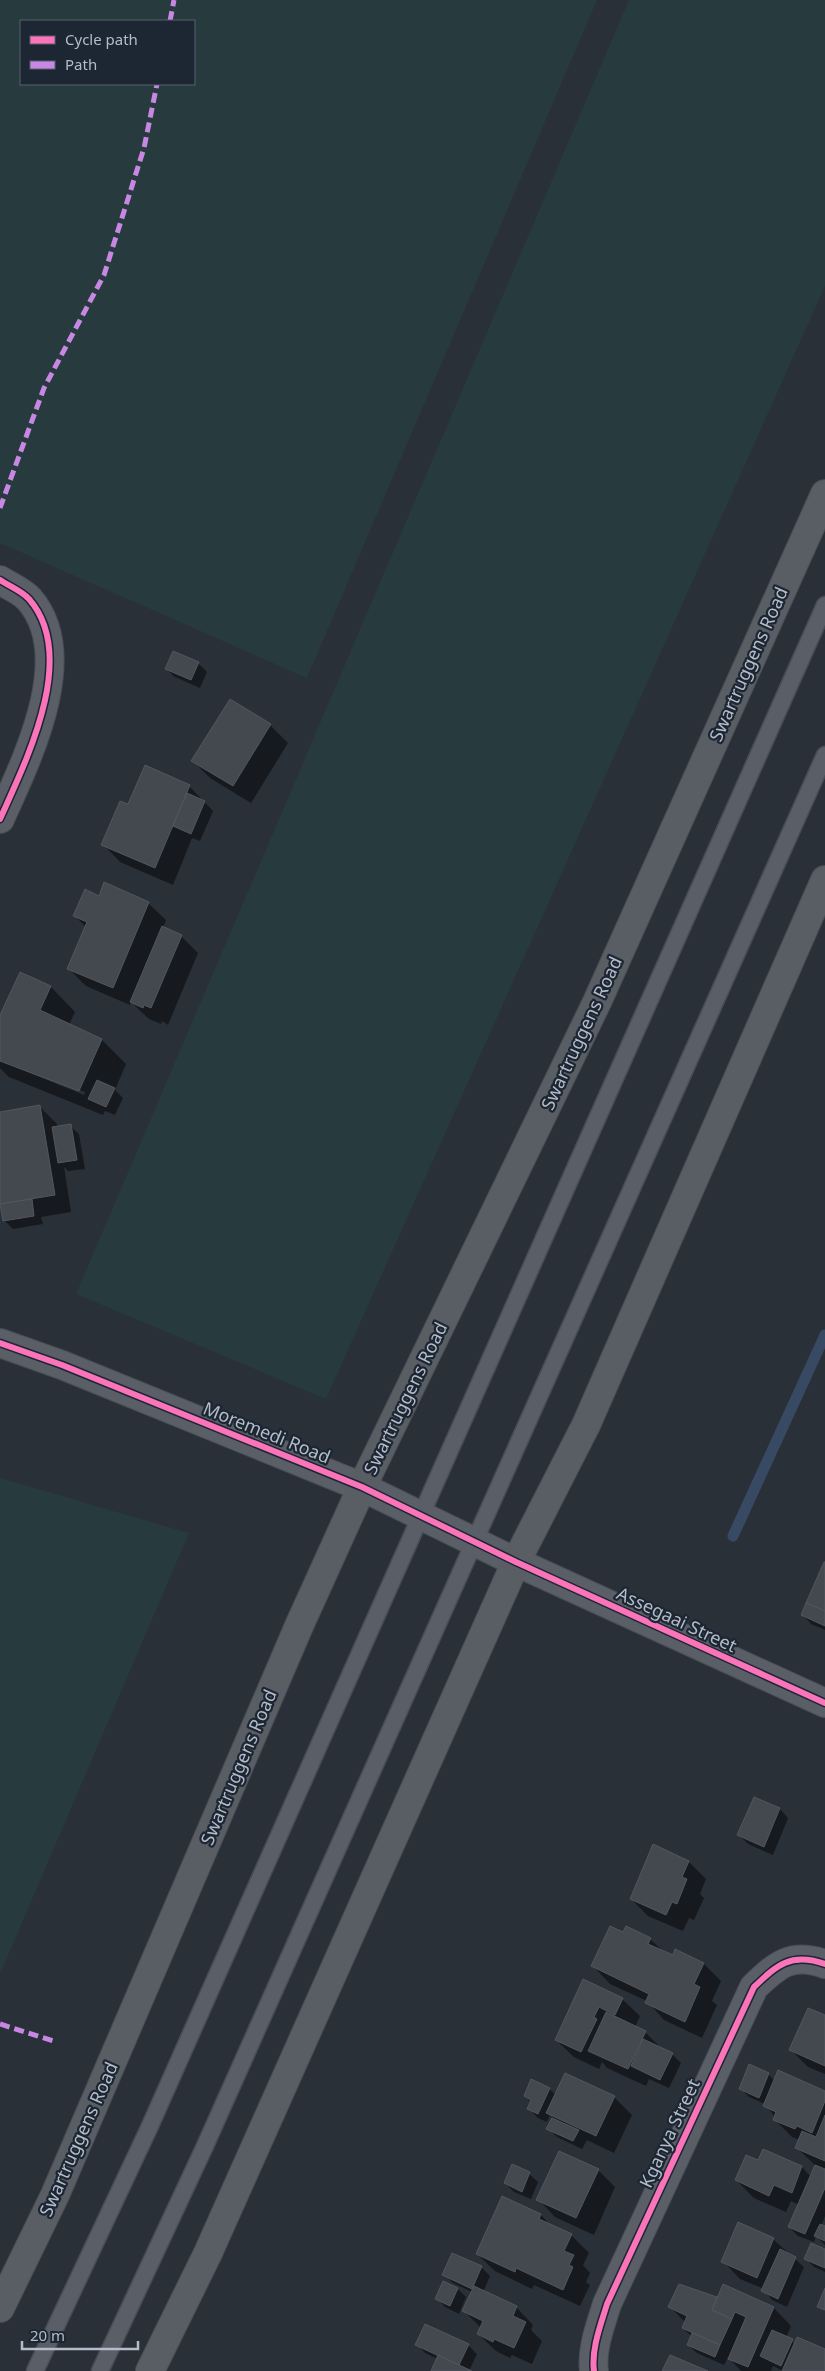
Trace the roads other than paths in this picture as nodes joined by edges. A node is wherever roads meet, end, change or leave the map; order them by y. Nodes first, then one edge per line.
1 (825, 494) edge
2 (0, 580) edge
3 (825, 605) edge
4 (825, 755) edge
5 (0, 819) edge
6 (825, 880) edge
7 (0, 1343) edge
8 (362, 1487) junction
9 (420, 1516) junction
10 (473, 1541) junction
11 (516, 1562) junction
12 (825, 1703) edge
13 (825, 1964) edge
14 (0, 2308) edge
15 (35, 2371) edge
16 (100, 2371) edge
17 (150, 2371) edge
18 (594, 2371) edge

1 - 8 main road, Swartruggens Road
2 - 5 street
3 - 9 lane
4 - 10 lane
6 - 11 main road
7 - 8 street, Moremedi Road
8 - 9 street, Moremedi Road
8 - 14 main road, Swartruggens Road
9 - 10 street, Moremedi Road
9 - 15 lane
10 - 11 street, Moremedi Road
10 - 16 lane
11 - 12 street, Assegaai Street
11 - 17 main road
13 - 18 street, Kganya Street

